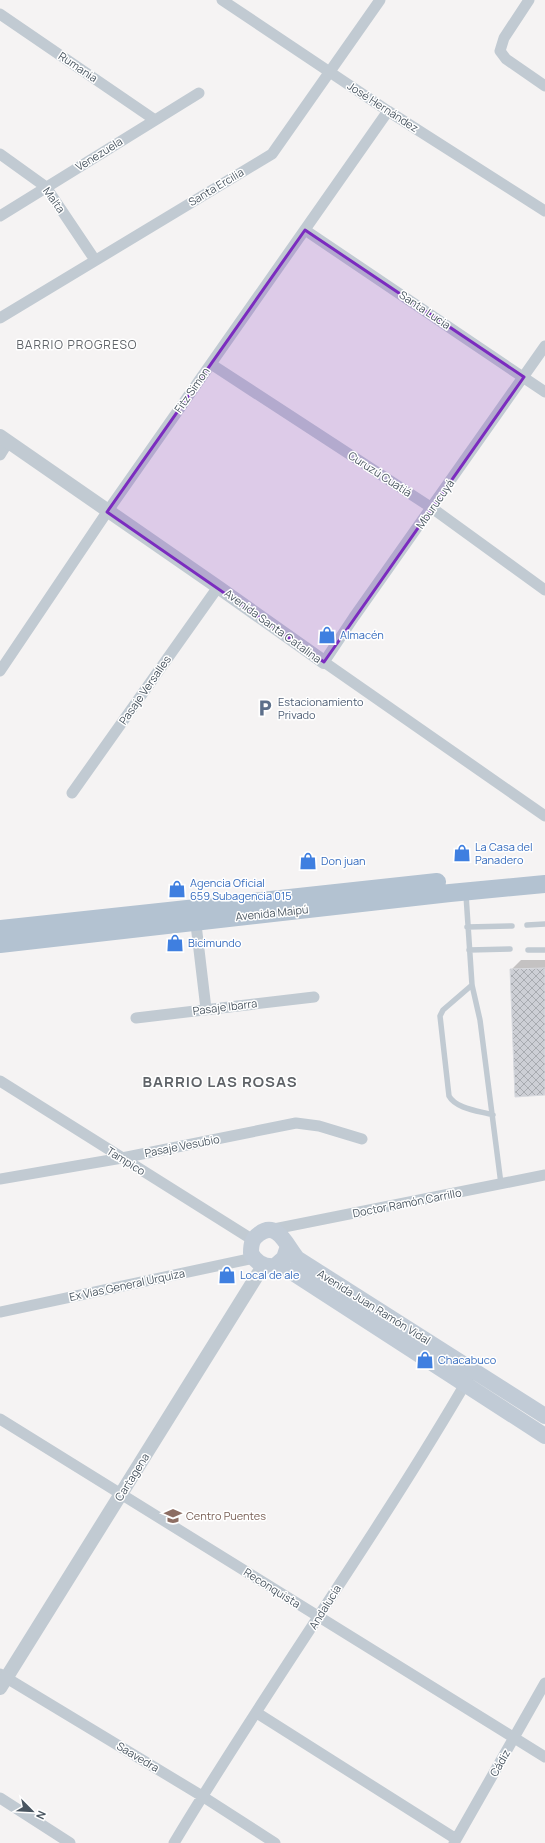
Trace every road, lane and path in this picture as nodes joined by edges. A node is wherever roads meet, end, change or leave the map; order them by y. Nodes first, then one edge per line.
1 (222, 0) edge
2 (380, 0) edge
3 (529, 0) edge
4 (0, 14) edge
5 (330, 72) junction
6 (545, 86) edge
7 (199, 93) dead end
8 (388, 111) junction
9 (155, 120) junction
10 (0, 154) edge
11 (46, 187) junction
12 (545, 211) edge
13 (0, 216) edge
14 (305, 230) junction
15 (95, 260) junction
16 (0, 318) edge
17 (545, 346) edge
18 (211, 364) junction
19 (524, 377) junction
20 (545, 392) edge
21 (4, 439) edge
22 (0, 454) edge
23 (432, 508) junction
24 (107, 512) junction
25 (218, 587) junction
26 (545, 590) edge
27 (324, 662) junction
28 (0, 671) edge
29 (72, 793) dead end
30 (545, 816) edge
31 (545, 873) edge
32 (545, 884) edge
33 (466, 892) junction
34 (195, 915) junction
35 (545, 924) edge
36 (527, 925) dead end
37 (512, 926) dead end
38 (467, 927) junction
39 (0, 929) edge
40 (0, 944) edge
41 (510, 949) dead end
42 (469, 950) junction
43 (528, 950) dead end
44 (545, 950) edge
45 (472, 985) junction
46 (314, 997) dead end
47 (206, 1009) junction
48 (136, 1018) dead end
49 (0, 1081) edge
50 (493, 1116) junction
51 (362, 1139) dead end
52 (122, 1158) junction
53 (545, 1175) edge
54 (0, 1179) edge
55 (501, 1184) junction
56 (269, 1230) junction
57 (253, 1240) junction
58 (288, 1246) junction
59 (264, 1263) junction
60 (0, 1312) edge
61 (469, 1377) junction
62 (545, 1416) edge
63 (0, 1419) edge
64 (545, 1436) edge
65 (121, 1494) junction
66 (319, 1617) junction
67 (2, 1680) edge
68 (545, 1683) edge
69 (257, 1713) junction
70 (514, 1738) junction
71 (545, 1757) edge
72 (202, 1796) junction
73 (0, 1798) edge
74 (455, 1841) edge
75 (70, 1843) edge
76 (174, 1843) edge
77 (275, 1843) edge

1 - 5 street, José Hernández
2 - 5 street, Santa Ercilia
3 - 6 street
4 - 9 street, Rumania
5 - 8 street, José Hernández
5 - 15 street, Santa Ercilia
7 - 9 street, Venezuela
8 - 12 street, José Hernández
8 - 14 street, Fitz Simon
9 - 11 street, Venezuela
10 - 11 street, Malta
11 - 13 street, Venezuela
11 - 15 street, Malta
14 - 18 street, Fitz Simon
14 - 19 street, Santa Lucia
15 - 16 street, Santa Ercilia
17 - 19 street, Mburucuyá
18 - 23 street, Curuzú Cuatiá
18 - 24 street, Fitz Simon
19 - 20 street, Santa Lucia
19 - 23 street, Mburucuyá
21 - 22 street
21 - 24 street, Avenida Santa Catalina
23 - 26 street, Curuzú Cuatiá
23 - 27 street, Mburucuyá
24 - 25 street, Avenida Santa Catalina
24 - 28 street, Fitz Simon
25 - 27 street, Avenida Santa Catalina
25 - 29 street, Pasaje Versalles
27 - 30 street, Avenida Santa Catalina
31 - 34 main road, Avenida Maipú
32 - 33 main road, Avenida Maipú
33 - 34 main road, Avenida Maipú
33 - 38 lane
34 - 39 main road, Avenida Maipú
34 - 40 main road, Avenida Maipú
34 - 47 street
35 - 36 lane
37 - 38 lane
38 - 42 lane
41 - 42 lane
42 - 45 lane
43 - 44 lane
45 - 50 lane
45 - 50 lane
46 - 47 street, Pasaje Ibarra
47 - 48 street, Pasaje Ibarra
49 - 52 street, Tampico
50 - 55 lane
51 - 52 street, Pasaje Vesubio
52 - 54 street, Pasaje Vesubio
52 - 57 street, Tampico
53 - 55 street, Doctor Ramón Carrillo
55 - 56 street, Doctor Ramón Carrillo
56 - 57 main road
56 - 58 main road
57 - 59 main road
58 - 59 main road
58 - 61 main road, Avenida Juan Ramón Vidal
59 - 60 street, Ex Vias General Urquiza
59 - 61 main road, Avenida Juan Ramón Vidal
59 - 65 street, Cartagena
61 - 62 main road, Avenida Juan Ramón Vidal
61 - 64 main road, Avenida Juan Ramón Vidal
61 - 66 street, Andalucía
63 - 65 street, Reconquista
65 - 66 street, Reconquista
65 - 67 street, Cartagena
66 - 69 street, Andalucía
66 - 70 street, Reconquista
67 - 72 street, Saavedra
68 - 70 street, Cádiz
69 - 72 street, Andalucía
69 - 74 street
70 - 71 street, Reconquista
70 - 74 street, Cádiz
72 - 76 street, Andalucía
72 - 77 street, Saavedra
73 - 75 street

